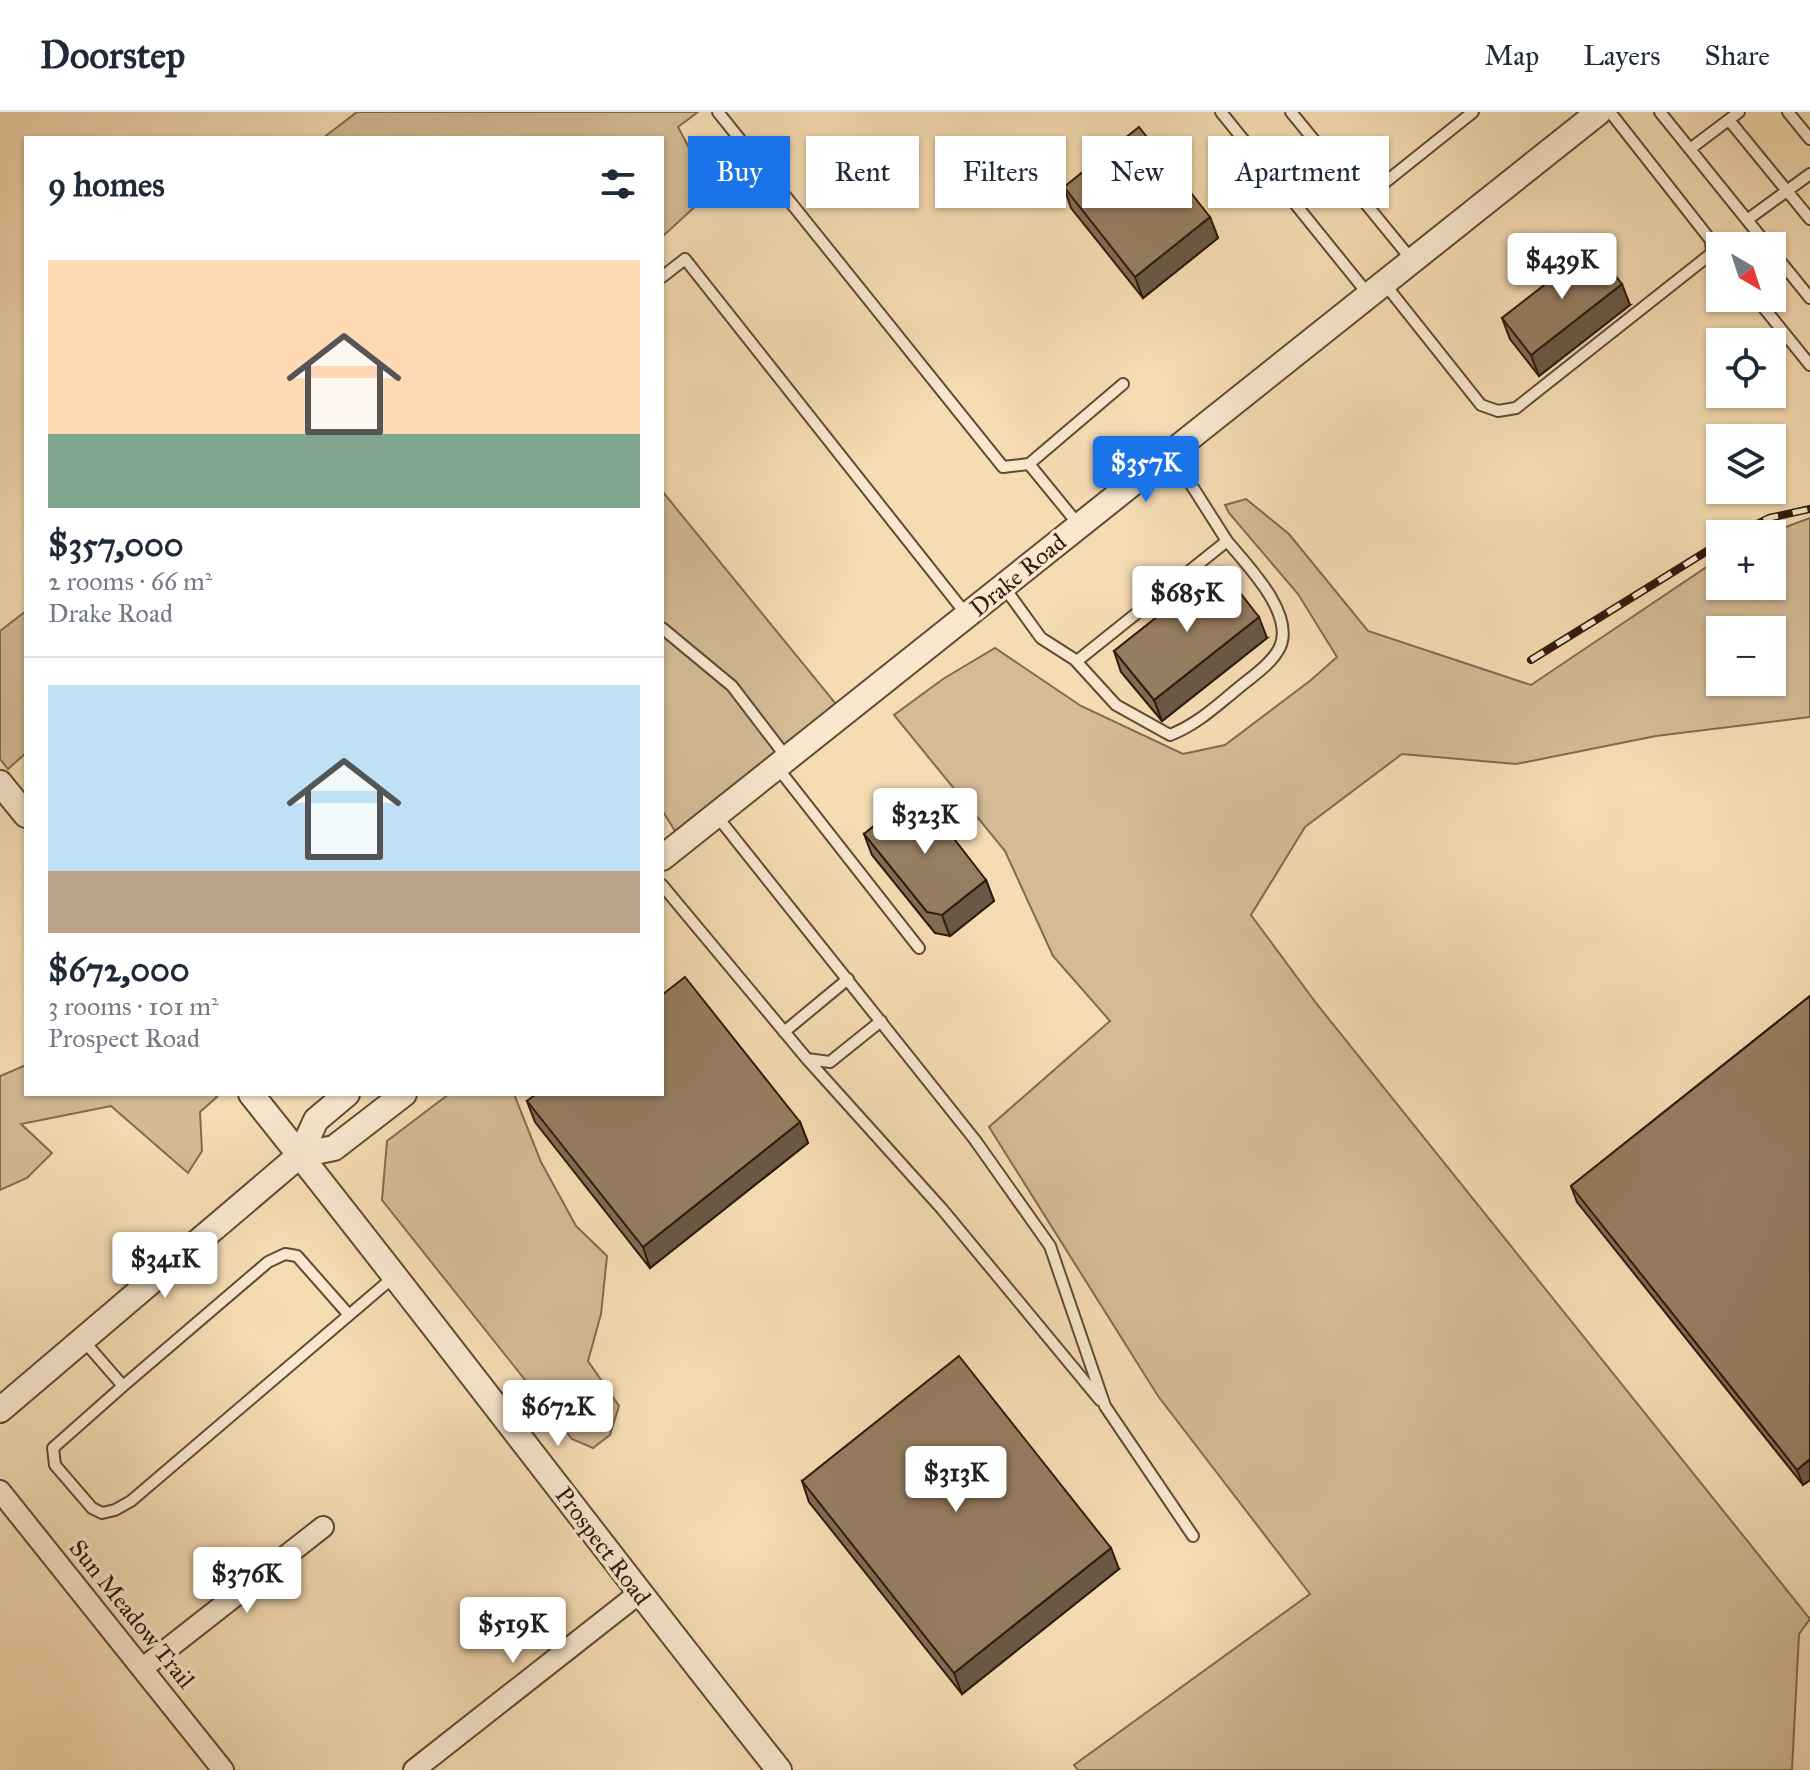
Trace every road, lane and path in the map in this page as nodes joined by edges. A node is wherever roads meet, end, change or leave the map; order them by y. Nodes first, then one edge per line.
1 (718, 112) edge
2 (1221, 112) edge
3 (1291, 112) edge
4 (1473, 112) edge
5 (1599, 112) edge
6 (1610, 112) edge
7 (1660, 112) edge
8 (1739, 112) edge
9 (1788, 112) edge
10 (1729, 120) junction
11 (1311, 136) edge
12 (1810, 139) edge
13 (1690, 149) junction
14 (1810, 174) edge
15 (1389, 179) edge
16 (1787, 191) junction
17 (1369, 208) edge
18 (1810, 219) edge
19 (1747, 220) junction
20 (1757, 232) edge
21 (1706, 235) edge
22 (1706, 258) edge
23 (1412, 261) junction
24 (1786, 268) edge
25 (664, 275) edge
26 (1377, 289) junction
27 (1810, 298) edge
28 (1767, 312) edge
29 (1810, 365) edge
30 (1123, 384) dead end
31 (1171, 453) junction
32 (1029, 464) junction
33 (1079, 526) junction
34 (1227, 541) junction
35 (1004, 586) junction
36 (967, 615) junction
37 (664, 630) edge
38 (1075, 660) junction
39 (782, 762) junction
40 (0, 783) edge
41 (24, 813) edge
42 (716, 815) junction
43 (664, 855) edge
44 (664, 887) edge
45 (919, 948) dead end
46 (848, 979) junction
47 (881, 1021) junction
48 (784, 1032) junction
49 (807, 1059) junction
50 (253, 1096) edge
51 (345, 1096) edge
52 (401, 1096) edge
53 (300, 1155) junction
54 (396, 1275) junction
55 (349, 1315) junction
56 (81, 1338) junction
57 (123, 1386) junction
58 (1105, 1406) junction
59 (0, 1410) edge
60 (0, 1491) edge
61 (323, 1527) dead end
62 (1193, 1536) dead end
63 (638, 1594) junction
64 (143, 1668) junction
65 (223, 1770) edge
66 (414, 1770) edge
67 (779, 1770) edge

1 - 32 lane
2 - 26 lane
3 - 11 lane
4 - 15 lane
5 - 23 street, Drake Road
6 - 21 lane
7 - 13 lane
8 - 10 lane
9 - 12 lane
10 - 13 lane
10 - 16 lane
13 - 19 lane
14 - 16 lane
16 - 18 lane
16 - 19 lane
17 - 23 lane
19 - 20 lane
22 - 26 lane
23 - 26 street, Drake Road
24 - 27 lane
25 - 36 lane
26 - 31 street, Drake Road
28 - 29 lane
30 - 32 lane
31 - 33 street, Drake Road
31 - 34 lane
32 - 33 lane
33 - 35 street, Drake Road
34 - 38 lane
34 - 38 lane
35 - 36 street, Drake Road
35 - 38 lane
36 - 39 street, Drake Road
37 - 39 lane
39 - 42 street, Drake Road
39 - 45 lane
40 - 41 street
42 - 43 street, Drake Road
42 - 46 lane
44 - 48 lane
46 - 47 lane
46 - 48 lane
47 - 49 lane
47 - 58 lane
48 - 49 lane
49 - 58 lane
50 - 53 street, Prospect Road
51 - 53 street
52 - 53 street
53 - 54 street, Prospect Road
53 - 56 street
54 - 55 lane
54 - 63 street, Prospect Road
55 - 57 lane
55 - 57 lane
56 - 57 lane
56 - 59 street
58 - 62 lane
60 - 64 street, Sun Meadow Trail
61 - 64 street
63 - 66 street
63 - 67 street, Prospect Road
64 - 65 street, Sun Meadow Trail

